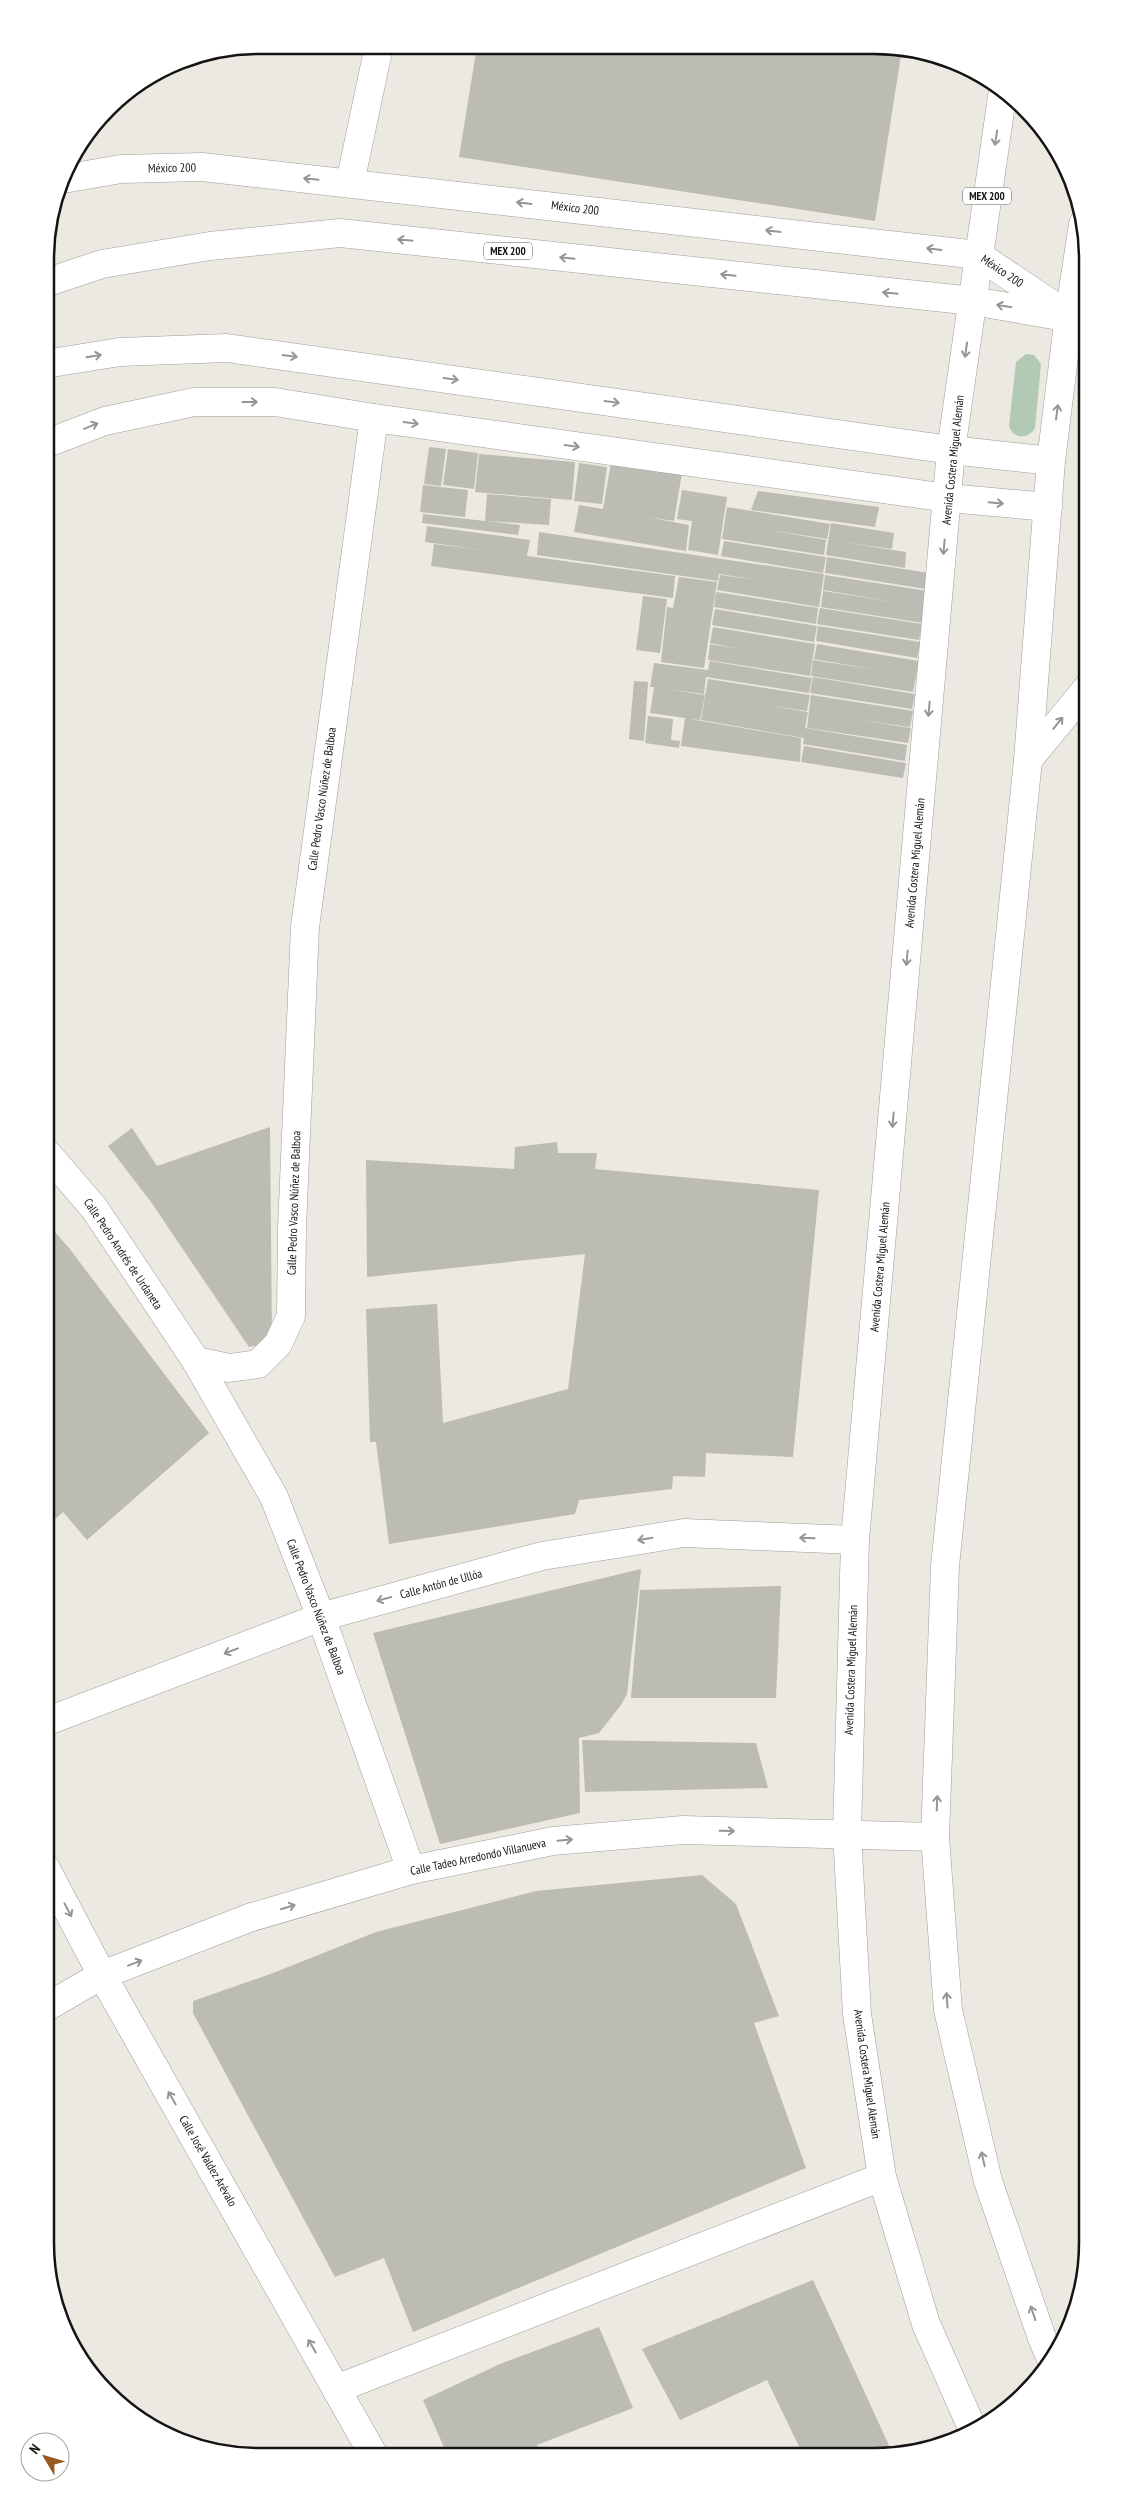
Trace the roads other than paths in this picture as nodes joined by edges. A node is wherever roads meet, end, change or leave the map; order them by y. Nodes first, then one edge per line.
1 (377, 54) edge
2 (1002, 98) edge
3 (70, 178) edge
4 (350, 183) junction
5 (978, 255) junction
6 (54, 280) edge
7 (1079, 299) edge
8 (973, 302) junction
9 (1078, 318) edge
10 (54, 363) edge
11 (374, 418) junction
12 (54, 441) edge
13 (951, 450) junction
14 (1051, 461) junction
15 (948, 498) junction
16 (1048, 507) junction
17 (1079, 698) edge
18 (1028, 760) junction
19 (54, 1161) edge
20 (196, 1361) junction
21 (855, 1540) junction
22 (321, 1617) junction
23 (54, 1719) edge
24 (847, 1833) junction
25 (935, 1837) junction
26 (411, 1870) junction
27 (54, 1884) edge
28 (102, 1976) junction
29 (54, 2003) edge
30 (882, 2177) junction
31 (1049, 2351) edge
32 (336, 2389) junction
33 (970, 2424) edge
34 (370, 2448) edge

1 - 4 street
2 -> 5 street, Avenida Costera Miguel Alemán / MEX 200
4 -> 3 street, México 200
5 -> 4 street, México 200
5 - 8 street, Avenida Costera Miguel Alemán / MEX 200
5 - 9 street, México 200
8 -> 6 street, MEX 200
7 - 9 street
9 -> 8 street, MEX 200
8 -> 13 street, Avenida Costera Miguel Alemán / MEX 200
14 -> 9 street
10 -> 13 street
12 -> 11 street
11 -> 15 street
11 - 20 street, Calle Pedro Vasco Núñez de Balboa
13 - 14 street
13 - 15 street, Avenida Costera Miguel Alemán
14 - 16 street
15 -> 16 street
15 -> 21 street, Avenida Costera Miguel Alemán
16 - 18 street
18 -> 17 street
25 -> 18 street
19 - 20 street, Calle Pedro Andrés de Urdaneta
20 - 22 street, Calle Pedro Vasco Núñez de Balboa
21 -> 22 street, Calle Antón de Ullóa
21 - 24 street, Avenida Costera Miguel Alemán
22 -> 23 street, Calle Antón de Ullóa
22 - 26 street, Calle Pedro Vasco Núñez de Balboa
24 - 25 street, Calle Tadeo Arredondo Villanueva
26 -> 24 street, Calle Tadeo Arredondo Villanueva
24 - 30 street, Avenida Costera Miguel Alemán
31 -> 25 street
28 -> 26 street, Calle Tadeo Arredondo Villanueva
27 -> 28 street, Calle José Valdez Arévalo
28 - 29 street, Calle Tadeo Arredondo Villanueva
32 -> 28 street, Calle José Valdez Arévalo
30 - 32 street
30 - 33 street, Avenida Costera Miguel Alemán
32 - 34 street, Calle José Valdez Arévalo

